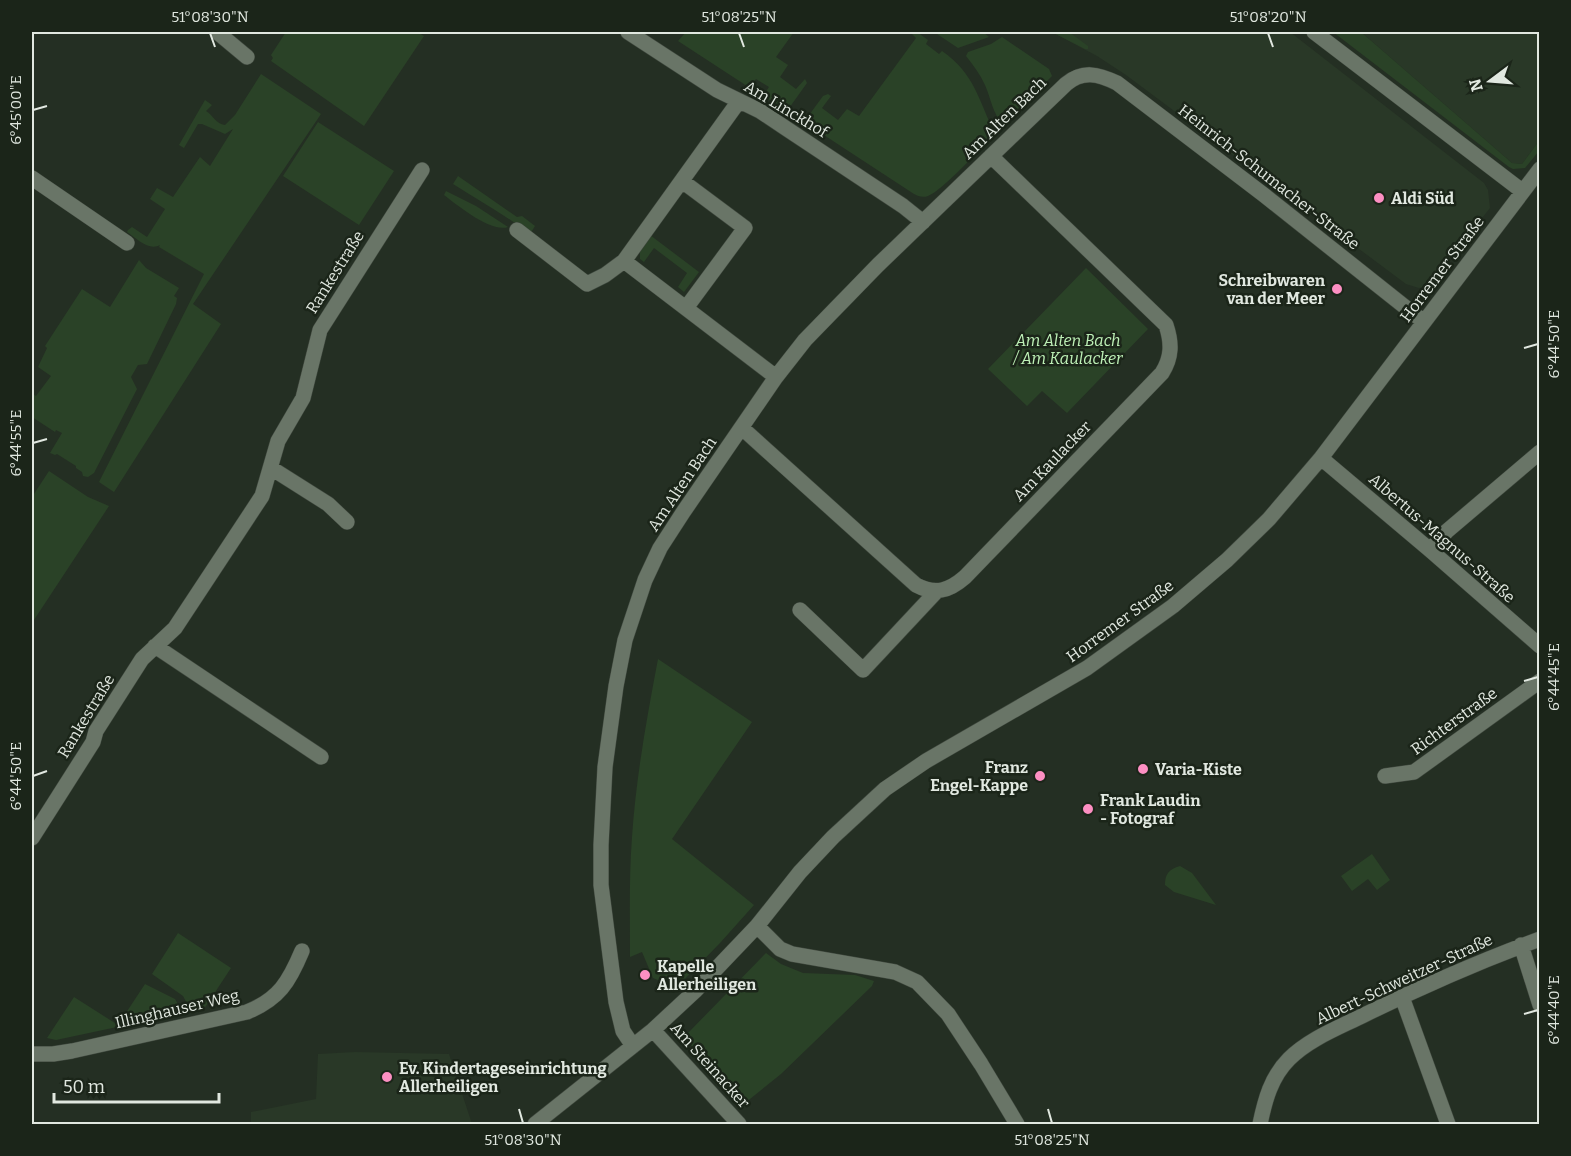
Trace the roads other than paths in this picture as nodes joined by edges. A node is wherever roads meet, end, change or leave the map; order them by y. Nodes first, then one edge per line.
1 (217, 32) edge
2 (628, 32) edge
3 (1314, 32) edge
4 (247, 57) dead end
5 (1086, 75) joint
6 (739, 101) junction
7 (991, 156) junction
8 (1539, 169) edge
9 (422, 170) dead end
10 (32, 178) edge
11 (682, 181) junction
12 (1522, 191) junction
13 (923, 222) junction
14 (517, 230) dead end
15 (127, 243) dead end
16 (624, 261) junction
17 (686, 308) junction
18 (1424, 322) junction
19 (776, 378) junction
20 (742, 428) junction
21 (1539, 452) edge
22 (1321, 458) junction
23 (271, 468) junction
24 (347, 522) dead end
25 (1430, 550) junction
26 (936, 592) junction
27 (800, 610) dead end
28 (155, 646) junction
29 (1539, 646) edge
30 (1539, 681) edge
31 (321, 757) dead end
32 (1385, 776) dead end
33 (32, 838) edge
34 (757, 926) junction
35 (1539, 939) edge
36 (1521, 945) junction
37 (302, 951) dead end
38 (1402, 996) junction
39 (1539, 1005) edge
40 (653, 1030) junction
41 (633, 1046) junction
42 (32, 1054) edge
43 (535, 1125) edge
44 (739, 1125) edge
45 (1017, 1125) edge
46 (1260, 1125) edge
47 (1448, 1125) edge

1 - 4 street
2 - 6 street, Am Linckhof
3 - 12 street
5 - 7 street, Am Alten Bach
5 - 18 street, Heinrich-Schumacher-Straße
6 - 11 street
6 - 13 street, Am Linckhof
7 - 13 street, Am Alten Bach
7 - 26 street, Am Kaulacker
8 - 12 street, Horremer Straße
9 - 23 street, Rankestraße
10 - 15 street
11 - 16 street
11 - 17 street
12 - 18 street, Horremer Straße
13 - 19 street, Am Alten Bach
14 - 16 street
16 - 17 street
17 - 19 street
18 - 22 street, Horremer Straße
19 - 20 street, Am Alten Bach
20 - 26 street
20 - 41 street, Am Alten Bach
21 - 25 street
22 - 25 street, Albertus-Magnus-Straße
22 - 34 street, Horremer Straße
23 - 24 street
23 - 28 street, Rankestraße
25 - 29 street, Albertus-Magnus-Straße
26 - 27 street
28 - 31 street
28 - 33 street, Rankestraße
30 - 32 street, Richterstraße
34 - 40 street, Horremer Straße
34 - 45 street
35 - 36 street, Albert-Schweitzer-Straße
36 - 38 street, Albert-Schweitzer-Straße
36 - 39 street
37 - 42 street, Illinghauser Weg
38 - 46 street, Albert-Schweitzer-Straße
38 - 47 street
40 - 41 street, Horremer Straße
40 - 44 street, Am Steinacker
41 - 43 street, Horremer Straße

